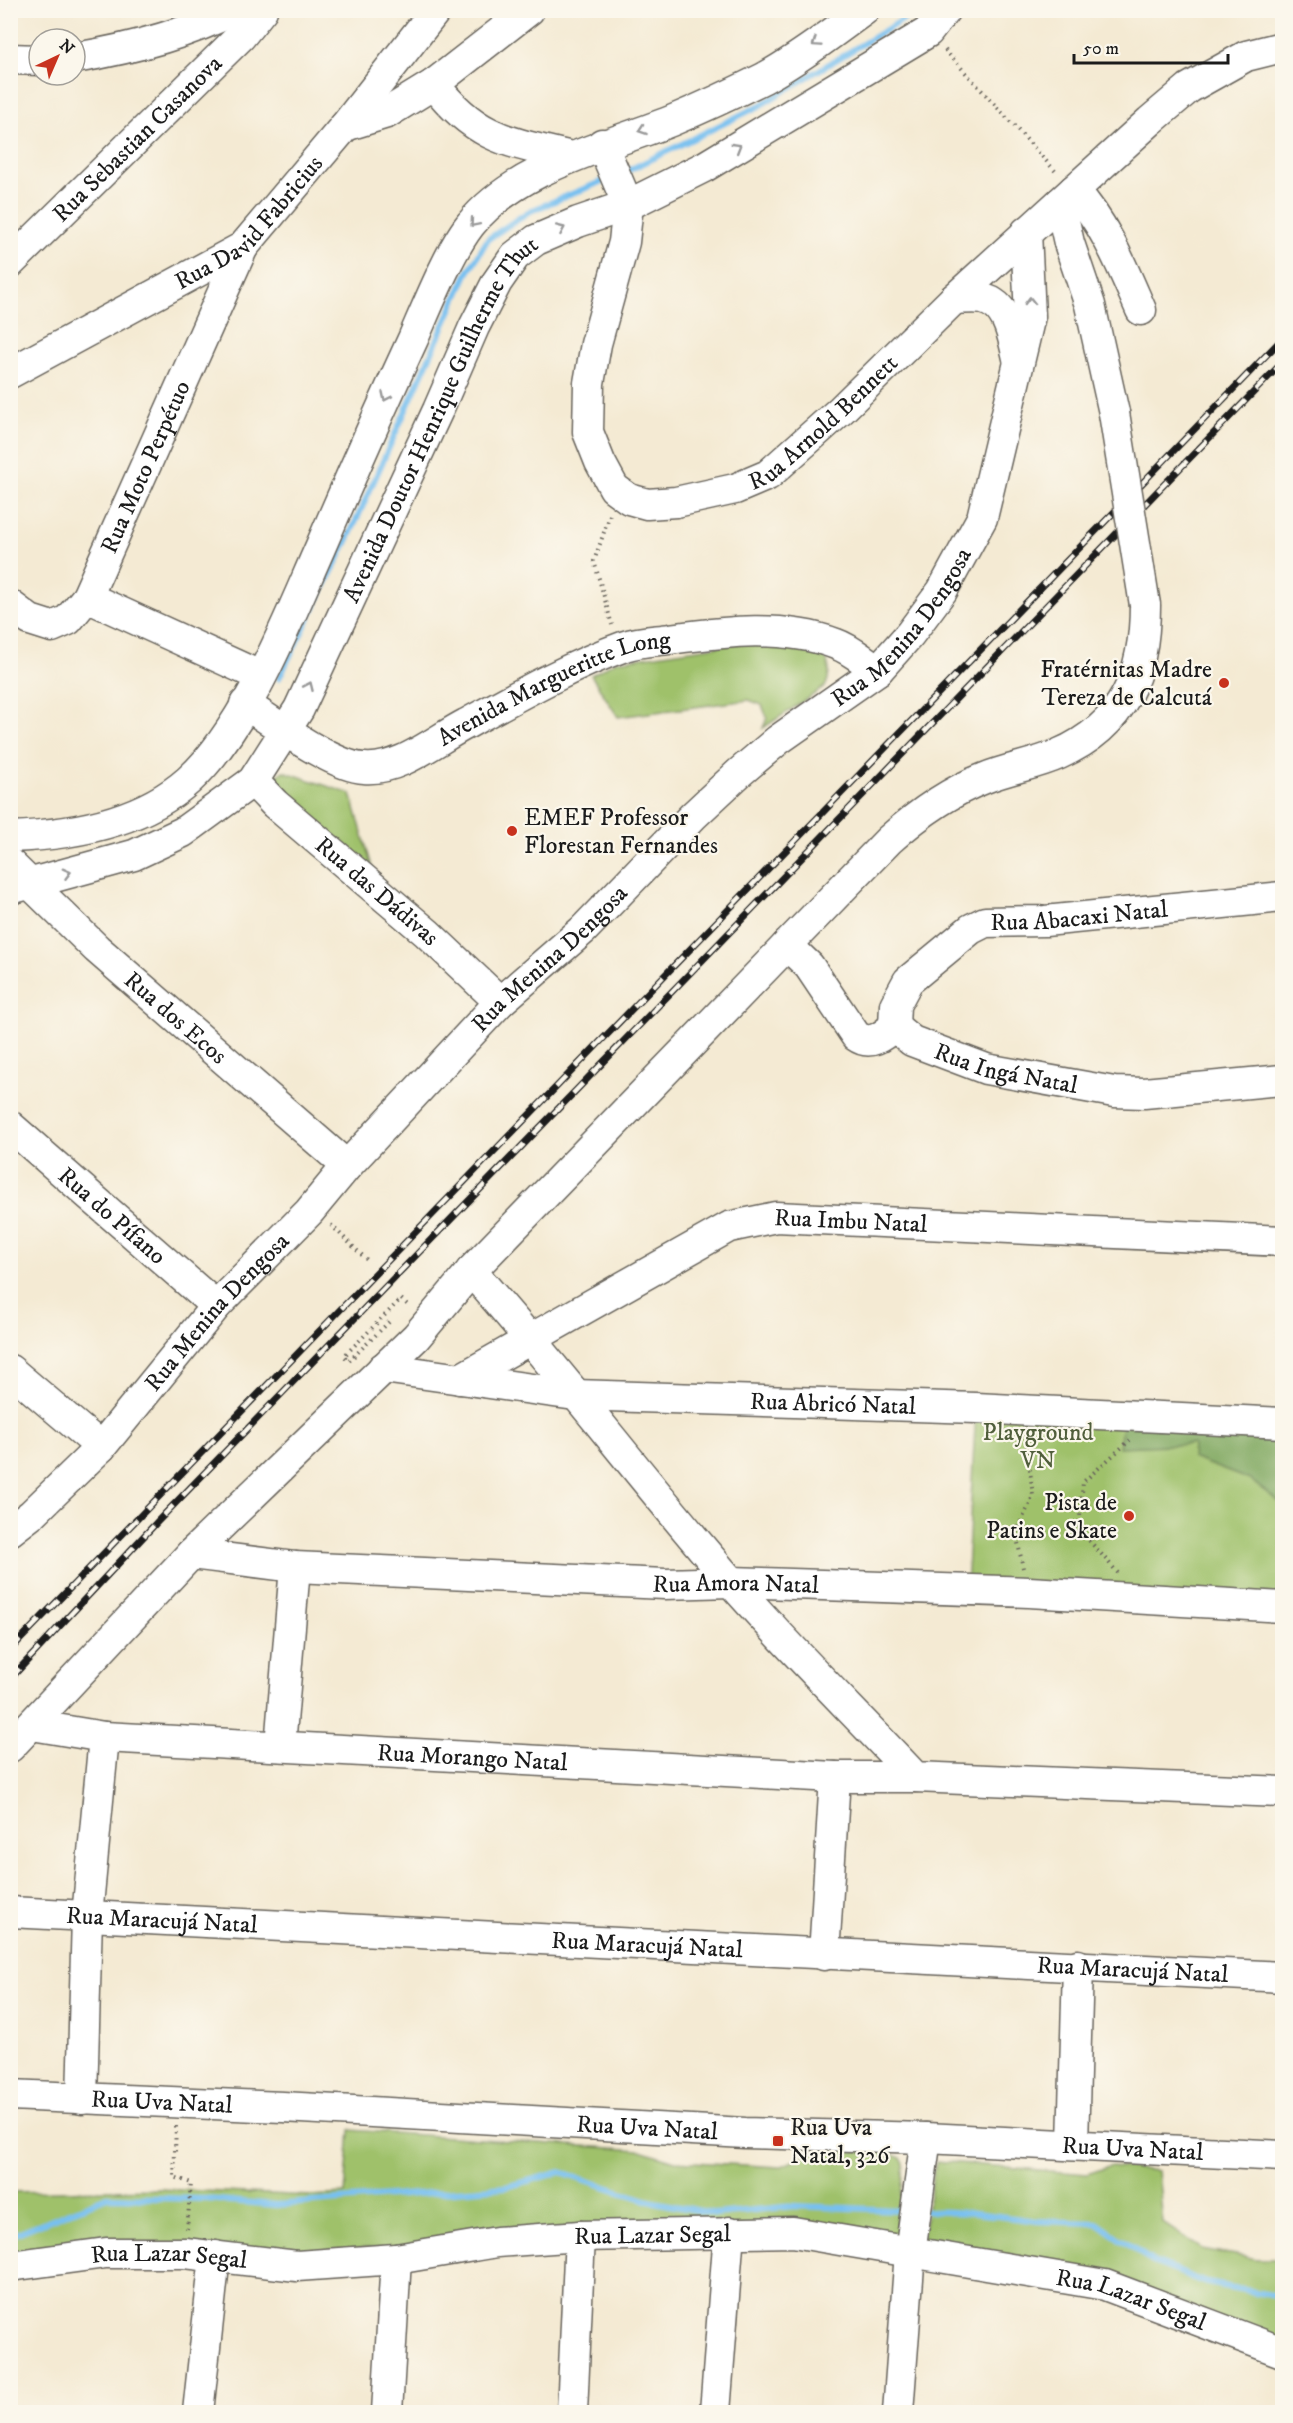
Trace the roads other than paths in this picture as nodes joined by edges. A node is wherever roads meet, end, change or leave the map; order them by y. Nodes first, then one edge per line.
1 (234, 10) edge
2 (262, 10) edge
3 (436, 10) edge
4 (529, 10) edge
5 (864, 10) edge
6 (936, 21) edge
7 (1282, 47) edge
8 (87, 56) edge
9 (10, 59) edge
10 (27, 60) edge
11 (434, 84) junction
12 (345, 126) junction
13 (572, 157) junction
14 (615, 175) junction
15 (1067, 196) junction
16 (1026, 232) junction
17 (243, 247) junction
18 (10, 263) edge
19 (954, 299) junction
20 (1141, 310) dead end
21 (1018, 358) junction
22 (10, 373) edge
23 (87, 597) junction
24 (10, 605) edge
25 (878, 670) junction
26 (260, 676) junction
27 (245, 704) junction
28 (287, 730) junction
29 (187, 781) junction
30 (253, 782) junction
31 (208, 812) junction
32 (10, 837) edge
33 (17, 879) edge
34 (1282, 897) edge
35 (787, 945) junction
36 (500, 1002) junction
37 (894, 1026) junction
38 (1282, 1080) edge
39 (10, 1126) edge
40 (347, 1166) junction
41 (1282, 1241) edge
42 (471, 1271) junction
43 (216, 1306) junction
44 (531, 1338) junction
45 (387, 1364) junction
46 (10, 1370) edge
47 (460, 1379) junction
48 (575, 1395) junction
49 (1282, 1423) edge
50 (101, 1447) junction
51 (10, 1531) edge
52 (190, 1554) junction
53 (295, 1567) junction
54 (731, 1582) junction
55 (1282, 1607) edge
56 (32, 1725) junction
57 (104, 1737) junction
58 (280, 1746) junction
59 (10, 1747) edge
60 (835, 1777) junction
61 (915, 1777) junction
62 (1282, 1792) edge
63 (10, 1912) edge
64 (87, 1916) junction
65 (824, 1955) junction
66 (1078, 1965) junction
67 (1282, 1977) edge
68 (10, 2095) edge
69 (82, 2099) junction
70 (925, 2141) junction
71 (1073, 2145) junction
72 (1282, 2156) edge
73 (729, 2232) junction
74 (580, 2236) junction
75 (911, 2244) junction
76 (215, 2256) junction
77 (396, 2259) junction
78 (10, 2266) edge
79 (1282, 2352) edge
80 (198, 2412) edge
81 (387, 2412) edge
82 (572, 2412) edge
83 (715, 2412) edge
84 (898, 2412) edge

1 - 8 street
2 - 18 street, Rua Sebastian Casanova
3 - 12 street, Rua David Fabricius
4 - 11 street
5 -> 14 street, Avenida Doutor Henrique Guilherme Thut
14 -> 6 street, Avenida Doutor Henrique Guilherme Thut
7 - 15 street, Rua Arnold Bennett
9 - 10 street
11 - 12 street
11 - 13 street
12 - 17 street, Rua David Fabricius
13 - 14 street, Avenida Doutor Henrique Guilherme Thut
13 -> 26 street, Avenida Doutor Henrique Guilherme Thut
14 - 19 street, Rua Arnold Bennett
28 -> 14 street, Avenida Doutor Henrique Guilherme Thut
15 - 16 street, Rua Arnold Bennett
15 - 20 street
15 - 35 street, bridge
16 - 19 street, Rua Arnold Bennett
21 -> 16 street, Rua Menina Dengosa
17 - 22 street, Rua David Fabricius
17 - 23 street, Rua Moto Perpétuo
19 - 21 street, Rua Menina Dengosa
21 - 25 street, Rua Menina Dengosa
23 - 24 street, Rua Moto Perpétuo
23 - 26 street
25 - 28 street, Avenida Margueritte Long
25 - 36 street, Rua Menina Dengosa
26 - 27 street, Avenida Doutor Henrique Guilherme Thut
27 - 28 street, Avenida Margueritte Long
27 - 29 street, Avenida Doutor Henrique Guilherme Thut
28 - 30 street, Avenida Doutor Henrique Guilherme Thut
29 - 31 street
29 - 32 street, Avenida Doutor Henrique Guilherme Thut
30 - 31 street, Avenida Doutor Henrique Guilherme Thut
30 - 36 street, Rua das Dádivas
33 -> 31 street, Avenida Doutor Henrique Guilherme Thut
33 - 40 street, Rua dos Ecos
34 - 37 street, Rua Abacaxi Natal
35 - 37 street
35 - 42 street
36 - 40 street, Rua Menina Dengosa
37 - 38 street, Rua Ingá Natal
39 - 43 street, Rua do Pífano
40 - 43 street, Rua Menina Dengosa
41 - 44 street, Rua Imbu Natal
42 - 44 street
42 - 45 street
43 - 50 street, Rua Menina Dengosa
44 - 47 street, Rua Imbu Natal
44 - 48 street
45 - 47 street, Rua Abricó Natal
45 - 52 street
46 - 50 street
47 - 48 street, Rua Abricó Natal
48 - 49 street, Rua Abricó Natal
48 - 54 street
50 - 51 street, Rua Menina Dengosa
52 - 53 street, Rua Amora Natal
52 - 56 street
53 - 54 street, Rua Amora Natal
53 - 58 street
54 - 55 street, Rua Amora Natal
54 - 61 street
56 - 57 street, Rua Morango Natal
56 - 59 street
57 - 58 street, Rua Morango Natal
57 - 64 street
58 - 60 street, Rua Morango Natal
60 - 61 street, Rua Morango Natal
60 - 65 street
61 - 62 street, Rua Morango Natal
63 - 64 street, Rua Maracujá Natal
64 - 65 street, Rua Maracujá Natal
64 - 69 street
65 - 66 street, Rua Maracujá Natal
66 - 67 street, Rua Maracujá Natal
66 - 71 street
68 - 69 street, Rua Uva Natal
69 - 70 street, Rua Uva Natal
70 - 71 street, Rua Uva Natal
70 - 75 street
71 - 72 street, Rua Uva Natal
73 - 74 street, Rua Lazar Segal
73 - 75 street, Rua Lazar Segal
73 - 83 street
74 - 77 street, Rua Lazar Segal
74 - 82 street
75 - 79 street, Rua Lazar Segal
75 - 84 street
76 - 77 street, Rua Lazar Segal
76 - 78 street, Rua Lazar Segal
76 - 80 street
77 - 81 street

